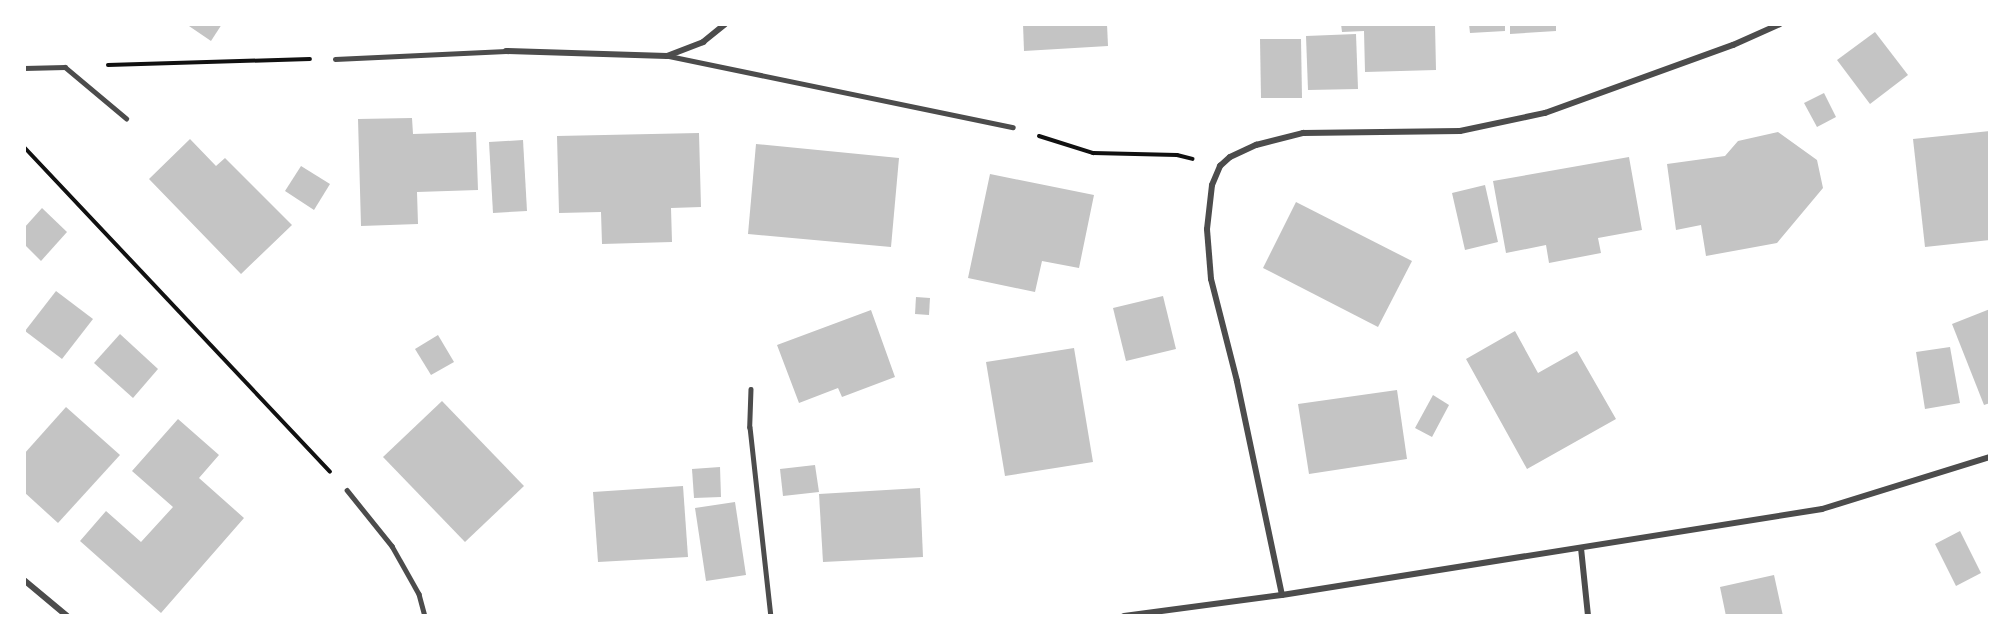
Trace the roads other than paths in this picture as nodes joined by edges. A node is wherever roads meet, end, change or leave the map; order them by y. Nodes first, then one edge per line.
1 (725, 24) edge
2 (1780, 24) edge
3 (506, 51) joint
4 (667, 56) junction
5 (335, 59) road end
6 (24, 68) edge
7 (126, 118) dead end
8 (1013, 127) road end
9 (752, 389) dead end
10 (1990, 458) edge
11 (347, 490) road end
12 (1581, 548) junction
13 (24, 580) edge
14 (1282, 596) junction
15 (67, 616) edge
16 (425, 616) edge
17 (771, 616) edge
18 (1124, 616) edge
19 (1588, 616) edge

1 - 4 street
2 - 14 street
3 - 4 street
3 - 5 lane
4 - 8 lane
6 - 7 lane
9 - 17 lane
10 - 12 street
11 - 16 lane
12 - 14 street
12 - 19 street
13 - 15 street
14 - 18 street

